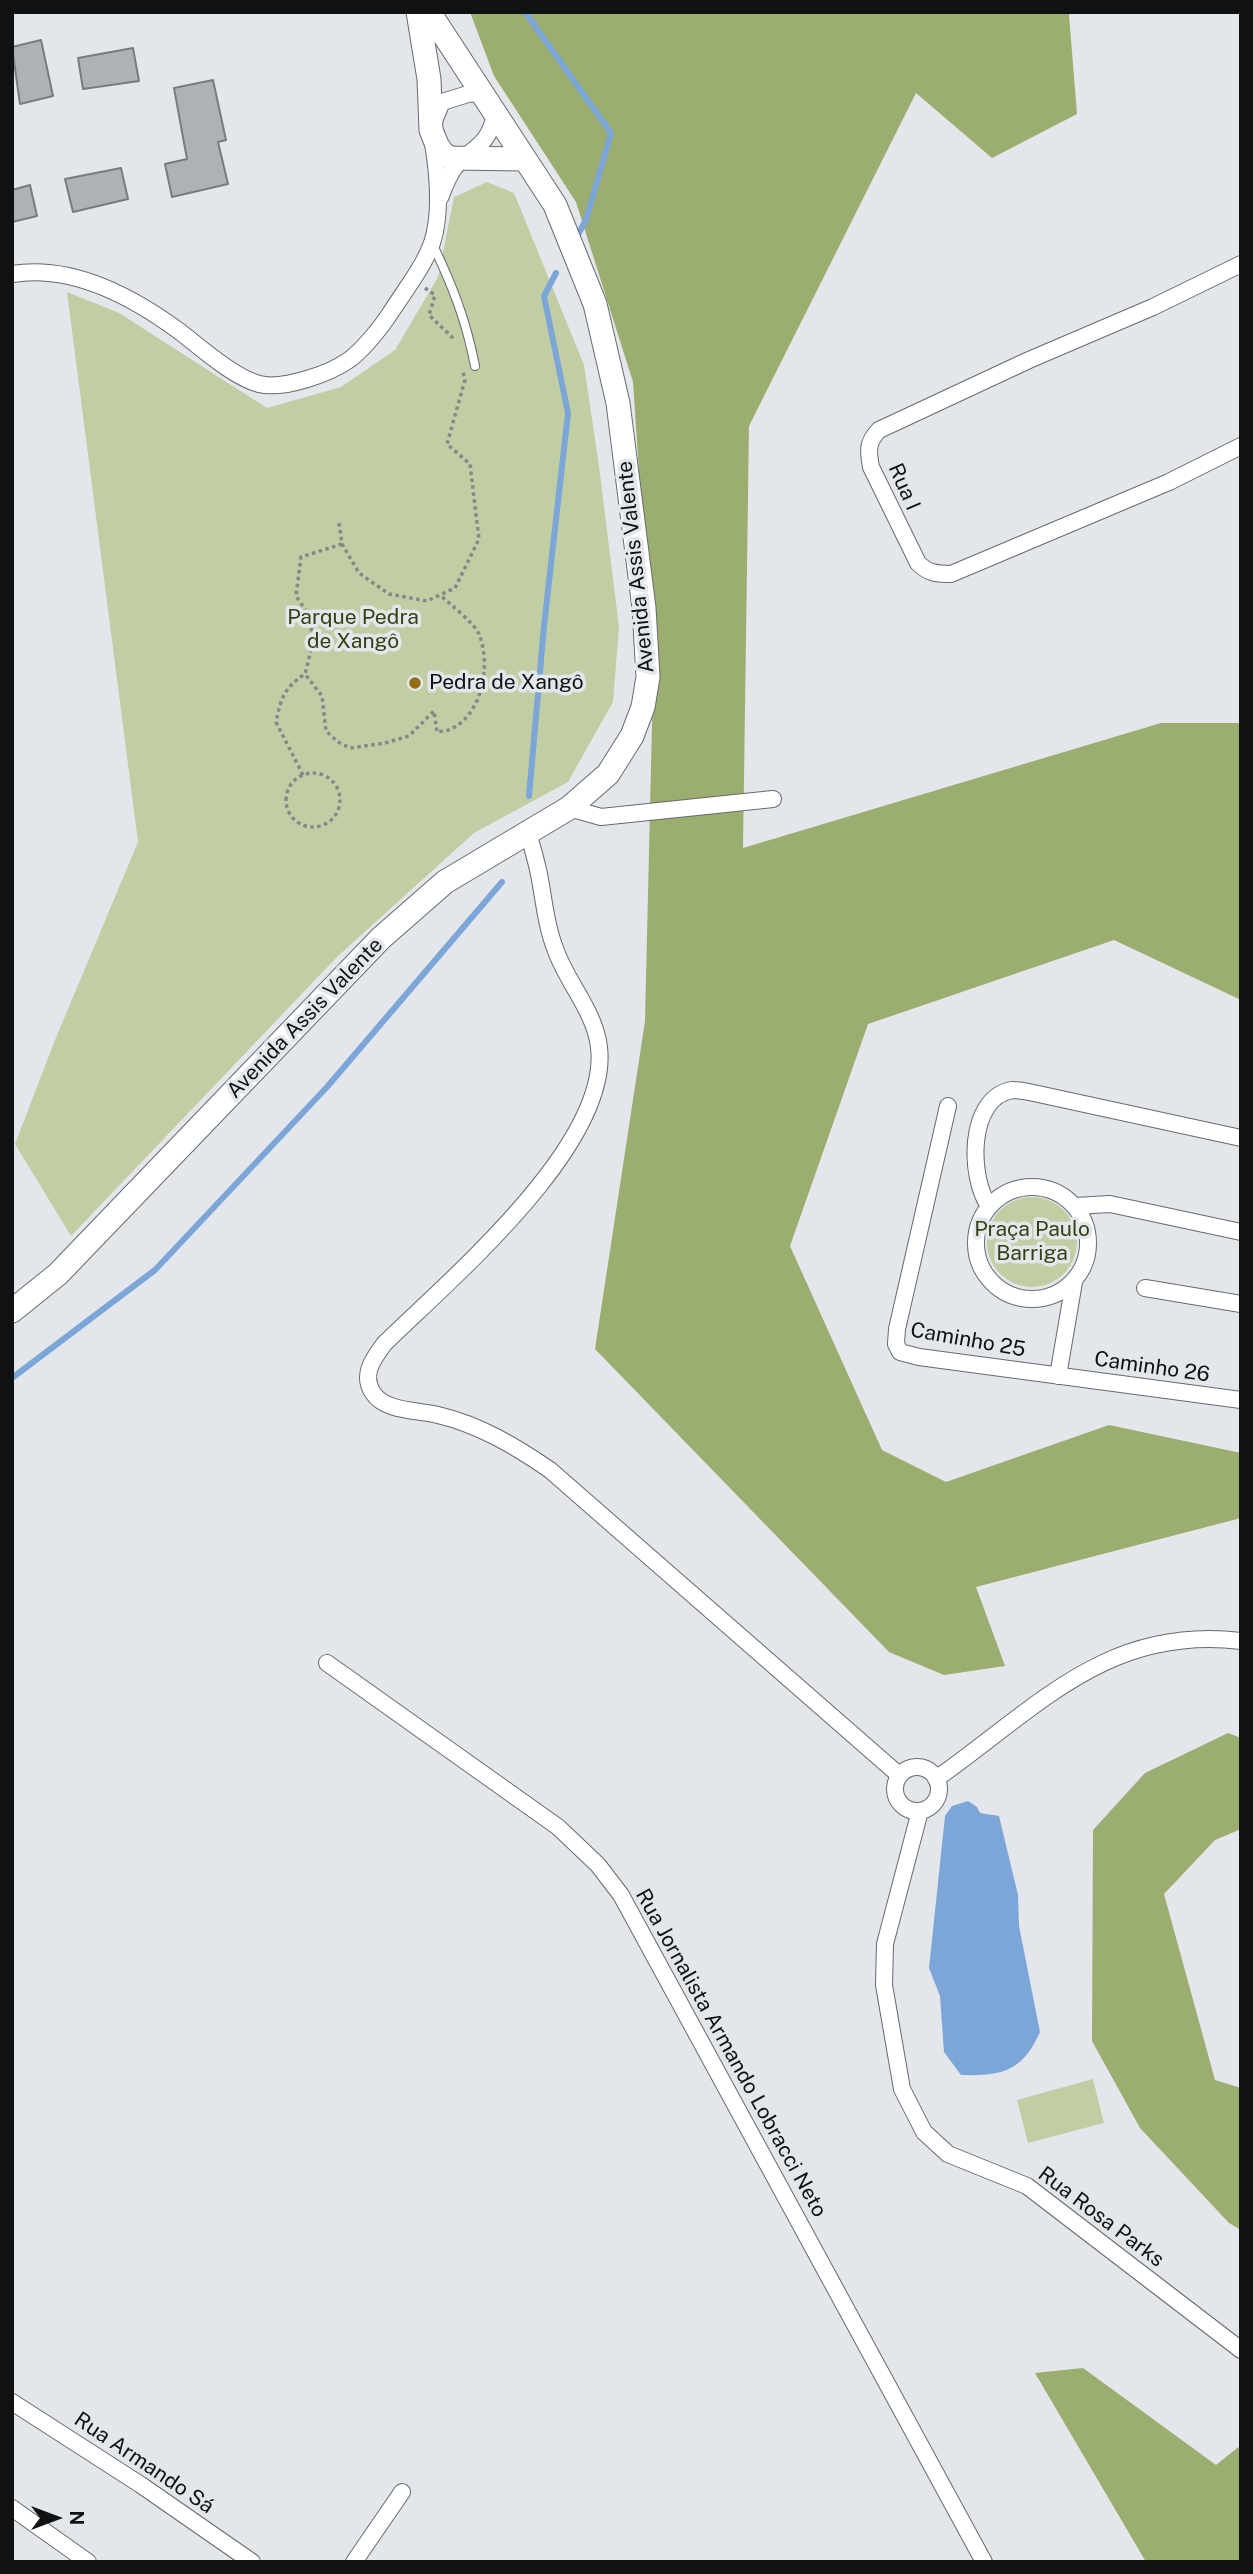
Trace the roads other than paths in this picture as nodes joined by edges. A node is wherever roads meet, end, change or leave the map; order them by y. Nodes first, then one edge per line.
1 (418, 12) edge
2 (429, 12) edge
3 (480, 93) junction
4 (495, 116) junction
5 (431, 130) junction
6 (525, 159) junction
7 (463, 160) junction
8 (436, 210) junction
9 (432, 242) junction
10 (1238, 266) edge
11 (12, 274) edge
12 (475, 366) dead end
13 (1241, 446) edge
14 (773, 799) dead end
15 (569, 807) junction
16 (528, 833) junction
17 (948, 1107) dead end
18 (1241, 1139) edge
19 (989, 1206) junction
20 (1074, 1206) junction
21 (1241, 1232) edge
22 (1074, 1282) junction
23 (1145, 1288) dead end
24 (1241, 1304) edge
25 (12, 1311) edge
26 (1058, 1376) junction
27 (1241, 1400) edge
28 (1241, 1641) edge
29 (327, 1663) dead end
30 (899, 1775) junction
31 (936, 1779) junction
32 (920, 1811) junction
33 (1241, 2350) edge
34 (12, 2402) edge
35 (402, 2492) dead end
36 (12, 2508) edge
37 (88, 2562) edge
38 (252, 2562) edge
39 (354, 2562) edge
40 (984, 2562) edge

1 - 5 main road
2 - 3 main road, Avenida Assis Valente
3 - 4 main road, Avenida Assis Valente
3 - 5 street
4 - 6 main road, Avenida Assis Valente
4 - 7 street
5 - 7 main road
5 - 8 street
6 - 7 main road
6 - 15 main road, Avenida Assis Valente
7 - 8 street
8 - 9 street
9 - 11 street
9 - 12 lane
10 - 13 street, Rua I
14 - 15 street
15 - 16 main road, Avenida Assis Valente
16 - 25 main road, Avenida Assis Valente
16 - 30 street
17 - 26 street, Caminho 25
18 - 19 street
19 - 20 street
19 - 22 street
20 - 21 street
20 - 22 street
22 - 26 street
23 - 24 street
26 - 27 street, Caminho 26
28 - 31 street
29 - 40 street, Rua Jornalista Armando Lobracci Neto
30 - 31 street
30 - 32 street
31 - 32 street
32 - 33 street, Rua Rosa Parks
34 - 38 street, Rua Armando Sá
35 - 39 street
36 - 37 street

